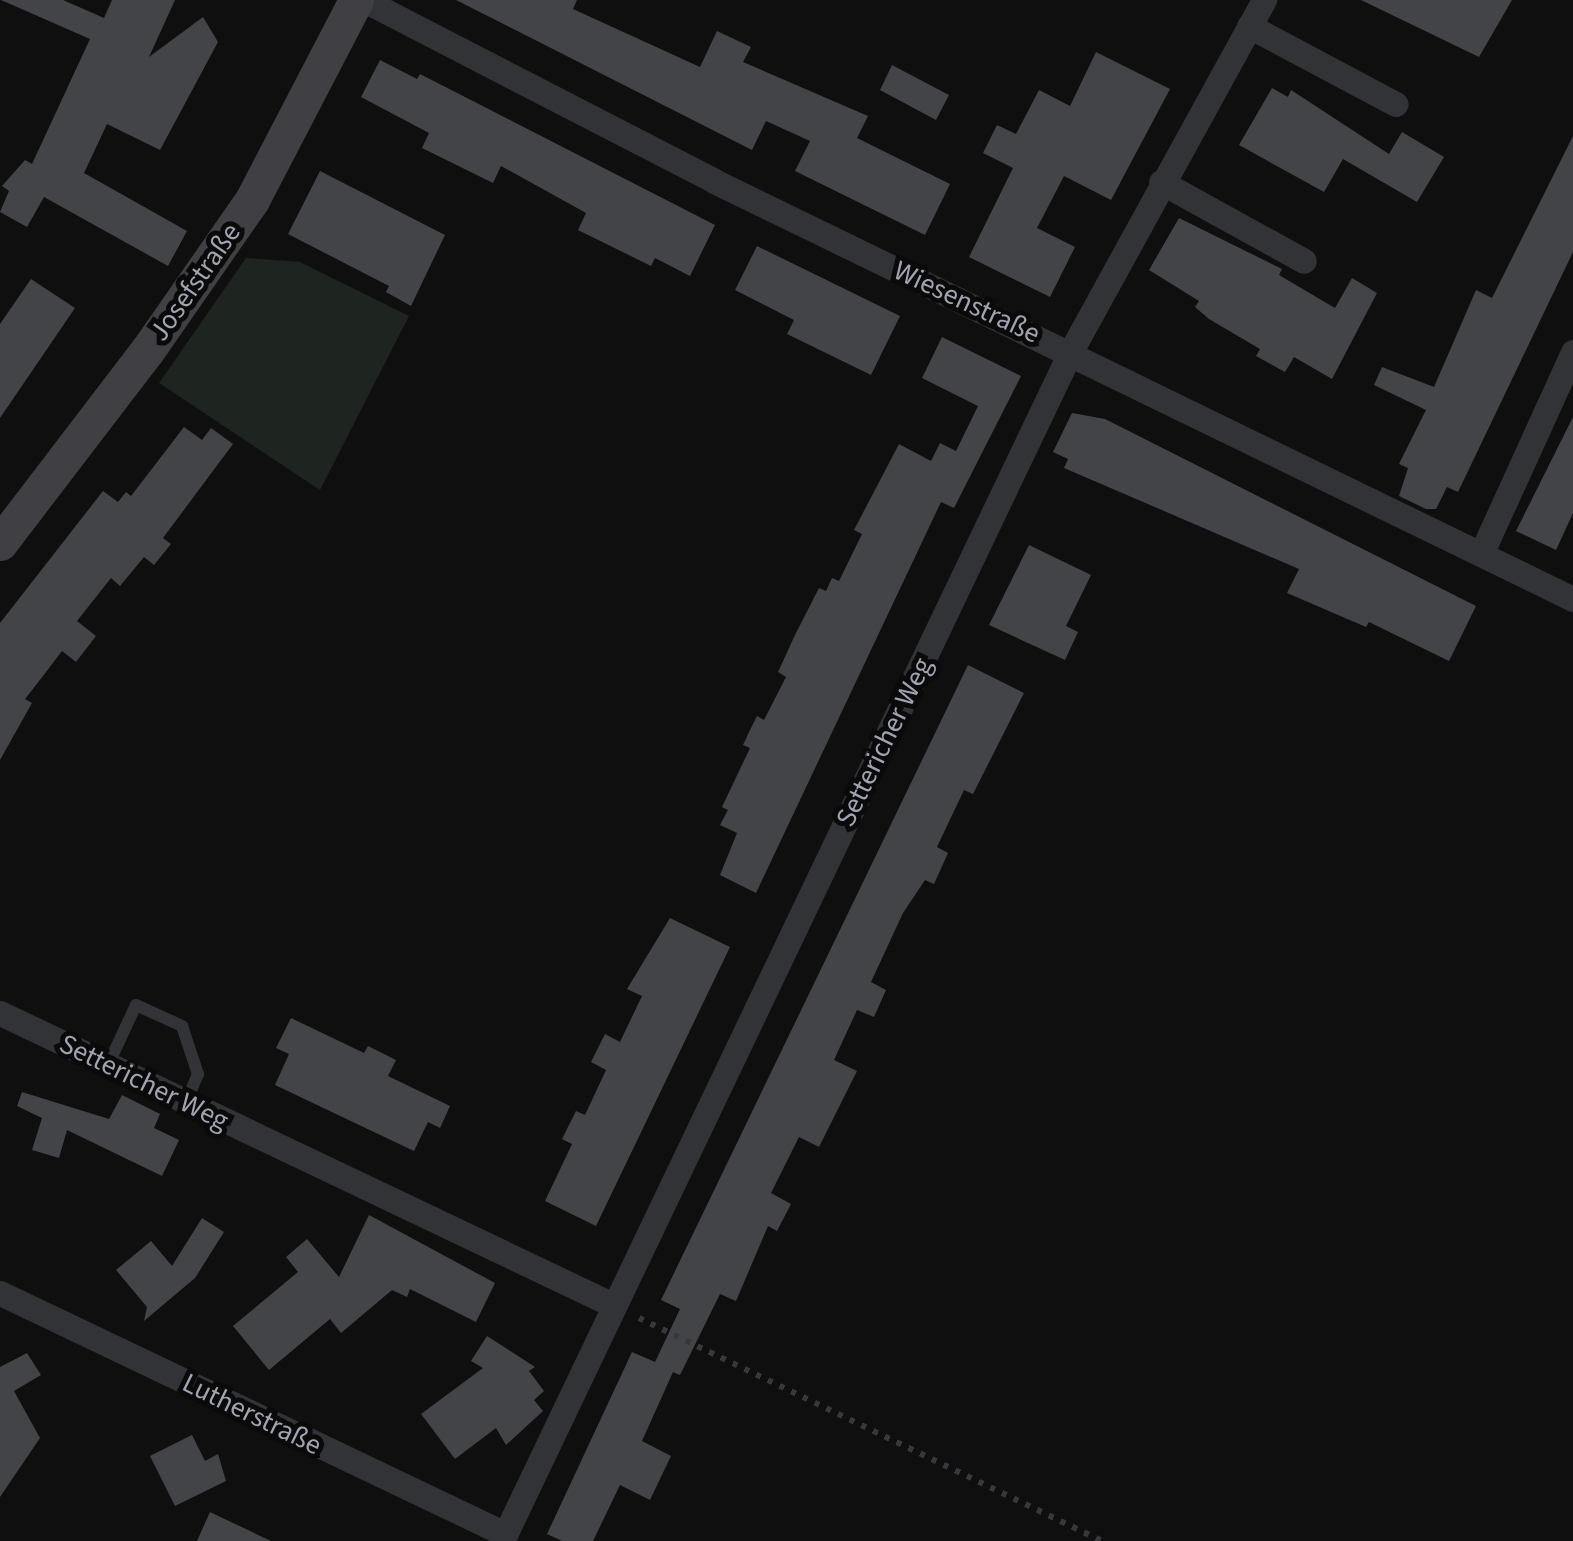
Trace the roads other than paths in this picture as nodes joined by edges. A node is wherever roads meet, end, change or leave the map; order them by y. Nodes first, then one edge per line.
1 (356, 0) edge
2 (364, 0) edge
3 (1264, 0) edge
4 (1249, 26) junction
5 (1396, 104) dead end
6 (1161, 182) junction
7 (1304, 261) dead end
8 (1071, 351) junction
9 (1573, 352) edge
10 (0, 543) edge
11 (1481, 554) junction
12 (1573, 599) edge
13 (0, 1013) edge
14 (108, 1065) junction
15 (186, 1102) junction
16 (0, 1293) edge
17 (613, 1305) junction
18 (503, 1538) edge

1 - 10 street, Josefstraße
2 - 8 street, Wiesenstraße
3 - 4 street, Settericher Weg
4 - 5 street
4 - 6 street, Settericher Weg
6 - 7 street
6 - 8 street, Settericher Weg
8 - 11 street, Wiesenstraße
8 - 17 street, Settericher Weg
9 - 11 street
11 - 12 street, Wiesenstraße
13 - 14 street, Settericher Weg
14 - 15 street, Settericher Weg
14 - 15 lane
15 - 17 street, Settericher Weg
16 - 18 street, Lutherstraße
17 - 18 street, Settericher Weg

